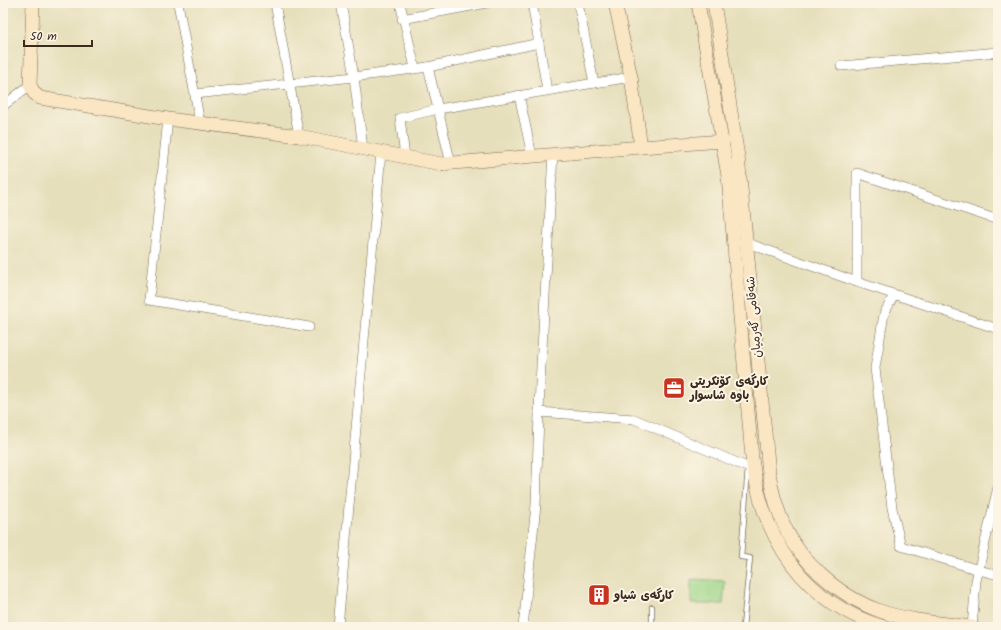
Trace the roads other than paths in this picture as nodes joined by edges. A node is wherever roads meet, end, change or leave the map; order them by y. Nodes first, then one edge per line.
1 (34, 3) edge
2 (178, 3) edge
3 (275, 3) edge
4 (341, 3) edge
5 (400, 3) edge
6 (487, 3) edge
7 (532, 3) edge
8 (578, 3) edge
9 (615, 3) edge
10 (698, 3) edge
11 (714, 3) edge
12 (450, 6) edge
13 (402, 19) junction
14 (718, 26) junction
15 (702, 28) junction
16 (539, 43) junction
17 (998, 52) edge
18 (841, 66) dead end
19 (428, 67) junction
20 (415, 68) junction
21 (354, 77) junction
22 (631, 77) junction
23 (594, 83) junction
24 (291, 84) junction
25 (30, 85) junction
26 (548, 90) junction
27 (194, 94) junction
28 (519, 95) junction
29 (3, 106) edge
30 (438, 109) junction
31 (168, 119) junction
32 (200, 123) junction
33 (299, 136) junction
34 (723, 141) junction
35 (642, 147) junction
36 (363, 149) junction
37 (381, 153) junction
38 (553, 154) junction
39 (532, 156) junction
40 (405, 157) junction
41 (451, 164) junction
42 (998, 220) edge
43 (748, 243) junction
44 (857, 282) junction
45 (894, 295) junction
46 (308, 327) dead end
47 (998, 329) edge
48 (539, 412) junction
49 (751, 469) junction
50 (998, 486) edge
51 (979, 570) junction
52 (998, 574) edge
53 (652, 607) dead end
54 (338, 627) edge
55 (523, 627) edge
56 (652, 627) edge
57 (743, 627) edge
58 (884, 627) edge
59 (972, 627) edge

1 - 25 main road
2 - 27 street
3 - 24 street
4 - 21 street
5 - 13 street
6 - 12 street
7 - 16 street
8 - 23 street
9 - 22 main road
10 - 15 main road, شەقامی گەرمیان
11 - 14 main road, شەقامی گەرمیان
12 - 13 street
13 - 20 street
14 - 15 main road
14 - 43 main road, شەقامی گەرمیان
15 - 34 main road, شەقامی گەرمیان
16 - 19 street
16 - 26 street
17 - 18 street
19 - 20 street
19 - 30 street
20 - 21 street
21 - 24 street
21 - 36 street
22 - 23 street
22 - 35 main road
23 - 26 street
24 - 27 street
24 - 33 street
25 - 29 street
25 - 31 main road
26 - 28 street
27 - 32 street
28 - 30 street
28 - 39 street
30 - 40 street
30 - 41 street
31 - 32 main road
31 - 46 street
32 - 33 main road
33 - 36 main road
34 - 35 main road
34 - 49 main road, شەقامی گەرمیان
35 - 38 main road
36 - 37 main road
37 - 40 main road
37 - 54 street
38 - 39 main road
38 - 48 street
39 - 41 main road
40 - 41 main road
42 - 44 street
43 - 44 street
43 - 59 main road, شەقامی گەرمیان
44 - 45 street
45 - 47 street
45 - 51 street
48 - 49 street
48 - 55 street
49 - 57 lane
49 - 58 main road, شەقامی گەرمیان
50 - 51 street
51 - 52 street
51 - 59 street
53 - 56 lane

